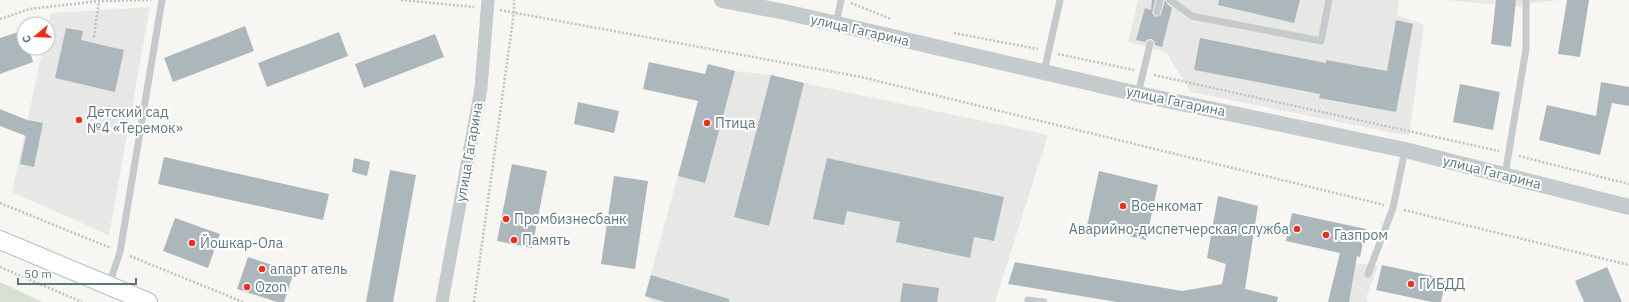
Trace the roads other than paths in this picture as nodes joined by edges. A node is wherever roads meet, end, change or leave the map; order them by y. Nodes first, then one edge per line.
1 (162, 0) edge
2 (722, 0) edge
3 (841, 0) edge
4 (1060, 0) edge
5 (1160, 0) edge
6 (1170, 0) edge
7 (1329, 0) edge
8 (1526, 0) edge
9 (488, 4) edge
10 (1157, 12) dead end
11 (836, 24) junction
12 (1150, 44) dead end
13 (1044, 72) junction
14 (1138, 94) junction
15 (1405, 150) junction
16 (1505, 175) junction
17 (1629, 207) edge
18 (0, 240) edge
19 (1368, 274) dead end
20 (109, 286) junction
21 (1028, 300) dead end
22 (148, 302) edge
23 (442, 302) edge
24 (1044, 302) edge

1 - 20 lane
2 - 11 street, улица Гагарина
3 - 11 lane
4 - 13 lane
5 - 10 lane
6 - 7 lane
8 - 16 lane
9 - 23 street, улица Гагарина
11 - 13 street, улица Гагарина
12 - 14 lane
13 - 14 street, улица Гагарина
14 - 15 street, улица Гагарина
15 - 16 street, улица Гагарина
15 - 19 lane
16 - 17 street, улица Гагарина
18 - 20 main road
20 - 22 main road
21 - 24 lane

